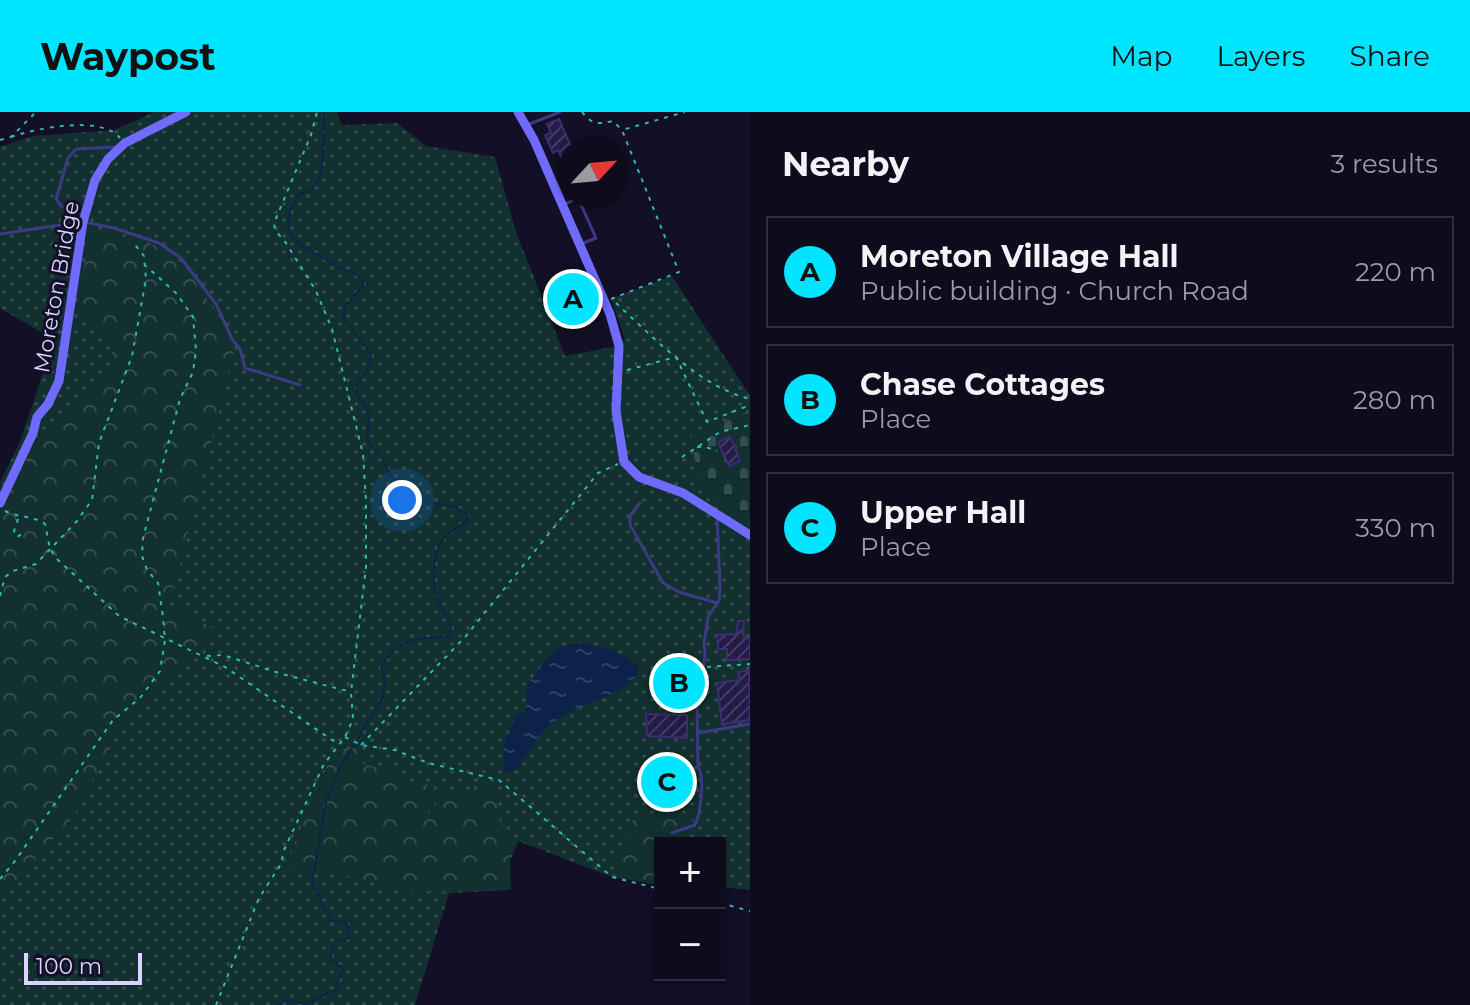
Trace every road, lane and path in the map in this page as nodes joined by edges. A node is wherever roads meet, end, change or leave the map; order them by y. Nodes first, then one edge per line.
1 (36, 112) edge
2 (186, 112) edge
3 (317, 112) edge
4 (518, 112) edge
5 (560, 112) edge
6 (582, 112) edge
7 (685, 112) edge
8 (527, 125) junction
9 (622, 130) junction
10 (11, 137) junction
11 (0, 140) edge
12 (122, 145) junction
13 (558, 194) edge
14 (564, 208) edge
15 (583, 208) edge
16 (83, 222) junction
17 (125, 232) junction
18 (0, 234) edge
19 (581, 244) junction
20 (146, 266) junction
21 (608, 300) junction
22 (676, 357) junction
23 (618, 373) junction
24 (300, 385) dead end
25 (750, 399) edge
26 (750, 405) edge
27 (750, 425) edge
28 (696, 447) junction
29 (717, 451) dead end
30 (682, 457) dead end
31 (624, 462) junction
32 (640, 503) dead end
33 (0, 506) edge
34 (716, 513) junction
35 (19, 518) junction
36 (25, 532) dead end
37 (750, 535) edge
38 (50, 549) junction
39 (0, 596) edge
40 (717, 603) junction
41 (165, 640) junction
42 (206, 657) junction
43 (750, 664) edge
44 (703, 667) junction
45 (351, 692) junction
46 (750, 724) edge
47 (698, 733) junction
48 (345, 737) junction
49 (340, 742) junction
50 (361, 745) junction
51 (698, 766) junction
52 (700, 794) junction
53 (672, 833) dead end
54 (0, 879) edge
55 (654, 888) edge
56 (726, 905) edge
57 (750, 911) edge
58 (216, 1005) edge

1 - 10 path
2 - 12 street, Moreton Bridge
3 - 45 path
4 - 8 street
5 - 8 lane
6 - 9 path
7 - 9 path
8 - 13 street
9 - 21 path
10 - 11 path
10 - 12 path
12 - 16 street, Moreton Bridge
12 - 18 lane
14 - 19 street
15 - 19 lane
16 - 17 lane
16 - 33 street, Moreton Bridge
17 - 20 path
17 - 24 lane
19 - 21 street
20 - 38 path
20 - 41 path
21 - 22 path
21 - 23 street
22 - 23 path
22 - 25 path
22 - 26 path
23 - 31 street
27 - 28 path
28 - 29 path
28 - 30 path
31 - 34 street
31 - 50 path
32 - 40 lane
33 - 35 path
34 - 37 street
34 - 40 lane
35 - 36 path
35 - 38 path
38 - 39 path
38 - 41 path
40 - 44 lane
41 - 42 path
41 - 54 path
42 - 45 path
42 - 49 path
43 - 44 path
44 - 47 lane
45 - 48 path
46 - 47 lane
47 - 51 lane
48 - 49 path
48 - 50 path
49 - 58 path
50 - 55 path
51 - 52 lane
51 - 52 lane
52 - 53 lane
56 - 57 path

